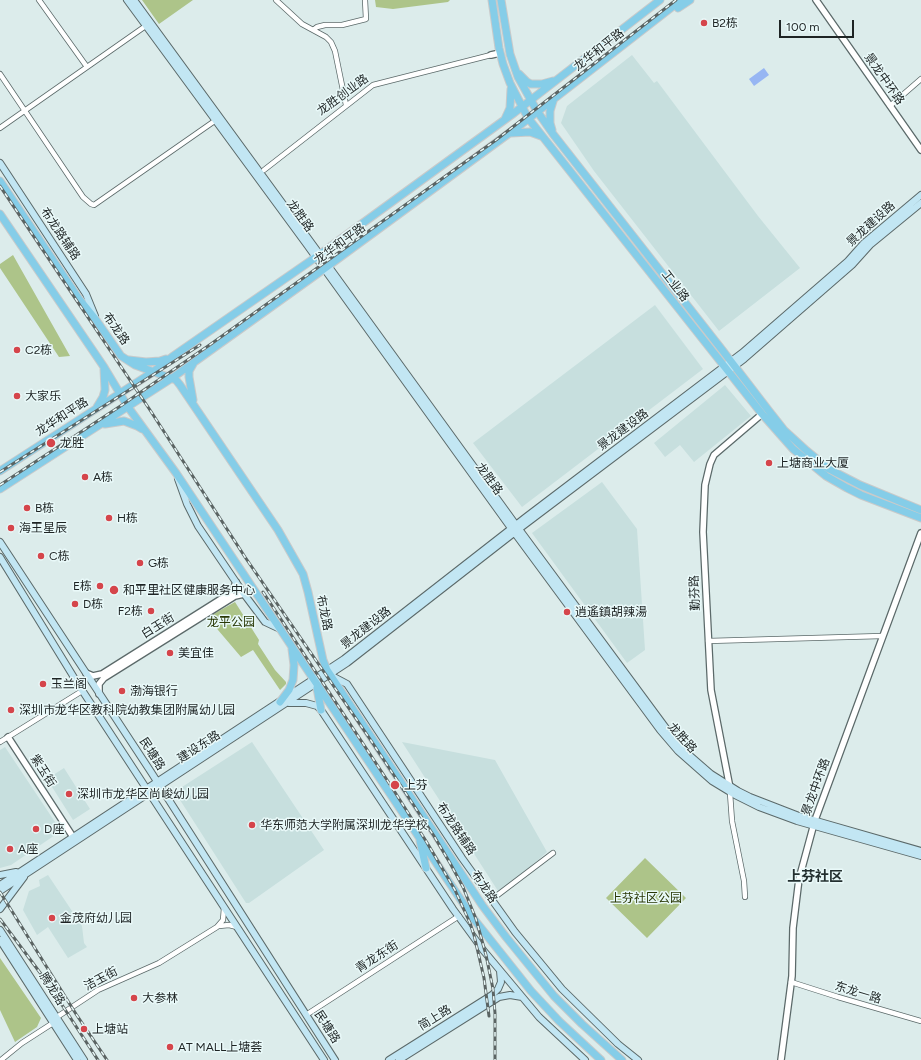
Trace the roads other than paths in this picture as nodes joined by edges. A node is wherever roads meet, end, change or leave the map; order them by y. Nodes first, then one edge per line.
1 (39, 0) edge
2 (127, 0) edge
3 (134, 0) edge
4 (276, 0) edge
5 (365, 0) edge
6 (492, 0) edge
7 (501, 0) edge
8 (660, 0) edge
9 (682, 0) edge
10 (690, 0) edge
11 (816, 0) edge
12 (653, 22) junction
13 (148, 24) junction
14 (313, 30) junction
15 (500, 52) junction
16 (491, 55) joint
17 (87, 67) junction
18 (515, 69) junction
19 (0, 74) edge
20 (558, 78) junction
21 (921, 80) edge
22 (510, 83) junction
23 (555, 98) junction
24 (530, 100) junction
25 (346, 105) junction
26 (890, 106) junction
27 (522, 107) junction
28 (24, 111) junction
29 (537, 111) junction
30 (528, 118) junction
31 (216, 120) junction
32 (503, 121) junction
33 (0, 128) edge
34 (507, 134) junction
35 (553, 134) junction
36 (544, 138) junction
37 (921, 150) edge
38 (0, 164) edge
39 (263, 172) junction
40 (0, 181) edge
41 (921, 195) edge
42 (921, 203) edge
43 (0, 214) edge
44 (318, 256) junction
45 (327, 267) junction
46 (96, 320) junction
47 (172, 357) junction
48 (125, 360) junction
49 (194, 362) junction
50 (733, 364) junction
51 (104, 367) junction
52 (726, 369) junction
53 (153, 372) junction
54 (172, 378) junction
55 (120, 393) junction
56 (194, 405) junction
57 (128, 407) junction
58 (96, 409) junction
59 (762, 414) junction
60 (99, 426) junction
61 (145, 431) junction
62 (0, 471) edge
63 (176, 473) junction
64 (0, 489) edge
65 (921, 510) edge
66 (921, 518) edge
67 (515, 529) junction
68 (921, 533) edge
69 (0, 542) edge
70 (0, 557) edge
71 (236, 582) junction
72 (244, 594) junction
73 (280, 629) junction
74 (882, 636) junction
75 (708, 641) junction
76 (291, 645) junction
77 (85, 672) junction
78 (328, 673) junction
79 (315, 681) junction
80 (82, 691) junction
81 (99, 694) junction
82 (283, 703) junction
83 (321, 710) junction
84 (8, 737) junction
85 (0, 742) edge
86 (158, 784) junction
87 (730, 789) junction
88 (148, 790) junction
89 (814, 823) junction
90 (73, 837) junction
91 (419, 837) junction
92 (921, 851) edge
93 (553, 853) dead end
94 (921, 856) edge
95 (426, 868) junction
96 (23, 872) junction
97 (0, 875) edge
98 (0, 885) edge
99 (0, 891) edge
100 (746, 897) dead end
101 (491, 900) junction
102 (223, 904) junction
103 (0, 909) edge
104 (459, 916) junction
105 (217, 927) junction
106 (0, 930) edge
107 (240, 930) junction
108 (0, 940) edge
109 (499, 969) junction
110 (791, 982) junction
111 (494, 997) junction
112 (522, 997) junction
113 (306, 1015) junction
114 (55, 1020) junction
115 (921, 1021) edge
116 (1, 1060) edge
117 (77, 1060) edge
118 (84, 1060) edge
119 (324, 1060) edge
120 (335, 1060) edge
121 (389, 1060) edge
122 (399, 1060) edge
123 (585, 1060) edge
124 (601, 1060) edge
125 (622, 1060) edge
126 (638, 1060) edge
127 (781, 1060) edge

1 - 17 street
2 - 13 main road, 龙胜路
3 - 13 main road, 龙胜路
4 - 14 street
5 - 14 street
6 - 15 main road, 工业路
7 - 18 main road, 工业路
8 - 20 main road, 龙华和平路
9 - 12 main road, 龙华和平路
10 - 12 main road
11 - 26 street, 景龙中环路
12 - 23 main road, 龙华和平路
13 - 17 street
13 - 31 main road, 龙胜路
13 - 39 main road, 龙胜路
14 - 25 street
15 - 16 street, 龙胜创业路
15 - 22 main road, 工业路
16 - 25 street, 龙胜创业路
17 - 28 street
18 - 20 main road
18 - 24 main road, 工业路
19 - 28 street
20 - 24 main road, 龙华和平路
21 - 26 street
22 - 27 main road, 工业路
22 - 32 main road
23 - 29 main road, 龙华和平路
23 - 35 main road
24 - 27 main road, 龙华和平路
24 - 29 main road, 工业路
25 - 39 street, 龙胜创业路
26 - 37 street, 景龙中环路
27 - 30 main road, 工业路
27 - 32 main road, 龙华和平路
28 - 31 street
28 - 33 street
29 - 30 main road, 龙华和平路
29 - 35 main road, 工业路
30 - 34 main road, 龙华和平路
30 - 36 main road, 工业路
31 - 44 main road, 龙胜路
32 - 44 main road, 龙华和平路
34 - 36 main road
34 - 45 main road, 龙华和平路
35 - 50 main road, 工业路
36 - 52 main road, 工业路
38 - 46 main road, 布龙路辅路
39 - 44 main road, 龙胜路
40 - 46 main road, 布龙路
41 - 50 main road, 景龙建设路
42 - 50 main road, 景龙建设路
43 - 51 main road
44 - 45 main road, 龙胜路
44 - 47 main road, 龙华和平路
45 - 49 main road, 龙华和平路
45 - 67 main road, 龙胜路
46 - 48 main road, 布龙路
47 - 48 main road
47 - 53 main road, 龙华和平路
48 - 53 main road, 布龙路
49 - 54 main road, 龙华和平路
49 - 56 main road
50 - 52 main road, 景龙建设路
50 - 65 main road, 工业路
51 - 55 main road
51 - 58 main road
52 - 59 main road, 工业路
52 - 67 main road, 景龙建设路
53 - 54 main road, 布龙路
53 - 55 main road, 龙华和平路
54 - 56 main road, 布龙路
54 - 57 main road, 龙华和平路
55 - 57 main road
55 - 58 main road, 龙华和平路
56 - 78 main road, 布龙路
57 - 60 main road, 龙华和平路
57 - 61 main road
58 - 62 main road, 龙华和平路
59 - 66 main road, 工业路
59 - 75 street, 勤芬路
60 - 61 main road
60 - 64 main road, 龙华和平路
61 - 63 main road
63 - 71 main road
63 - 73 main road
67 - 78 main road, 景龙建设路
67 - 87 main road, 龙胜路
68 - 74 street, 景龙中环路
69 - 77 main road, 民塘路
70 - 80 main road, 民塘路
71 - 72 main road
71 - 77 street, 白玉街
72 - 73 main road
72 - 81 street, 白玉街
73 - 76 main road
74 - 75 street
74 - 89 street, 景龙中环路
75 - 87 street, 勤芬路
76 - 79 main road
76 - 82 main road
77 - 81 main road, 民塘路
78 - 79 main road, 建设东路
78 - 101 main road, 布龙路辅路
78 - 125 main road, 布龙路
79 - 82 main road, 建设东路
79 - 83 main road
79 - 91 main road
80 - 84 street
80 - 88 main road, 民塘路
81 - 86 main road, 民塘路
82 - 83 main road
82 - 86 main road, 建设东路
83 - 95 main road
84 - 85 street
84 - 90 street, 紫玉街
86 - 88 main road, 建设东路
86 - 113 main road, 民塘路
87 - 89 main road, 龙胜路
87 - 100 street
88 - 90 main road, 建设东路
88 - 96 main road, 建设东路
88 - 102 main road, 民塘路
89 - 92 main road, 龙胜路
89 - 94 main road, 龙胜路
89 - 110 street, 景龙中环路
90 - 96 main road, 建设东路
91 - 95 main road
91 - 124 main road
93 - 101 street
95 - 104 main road
96 - 97 main road
96 - 98 main road, 建设东路
96 - 99 main road, 建设东路
96 - 103 main road
101 - 126 main road, 布龙路辅路
102 - 105 street
102 - 107 main road, 民塘路
104 - 109 main road
104 - 113 street, 青龙东街
105 - 107 street
105 - 114 street, 洁玉街
106 - 114 main road, 腾龙路
107 - 119 main road, 民塘路
108 - 114 main road, 腾龙路
109 - 111 main road
109 - 112 main road
110 - 115 street, 东龙一路
110 - 127 street, 景龙中环路
111 - 112 main road
111 - 121 main road, 简上路
111 - 122 main road, 简上路
112 - 123 main road
113 - 120 main road, 民塘路
114 - 116 street, 洁玉街
114 - 117 main road, 腾龙路
114 - 118 main road, 腾龙路

